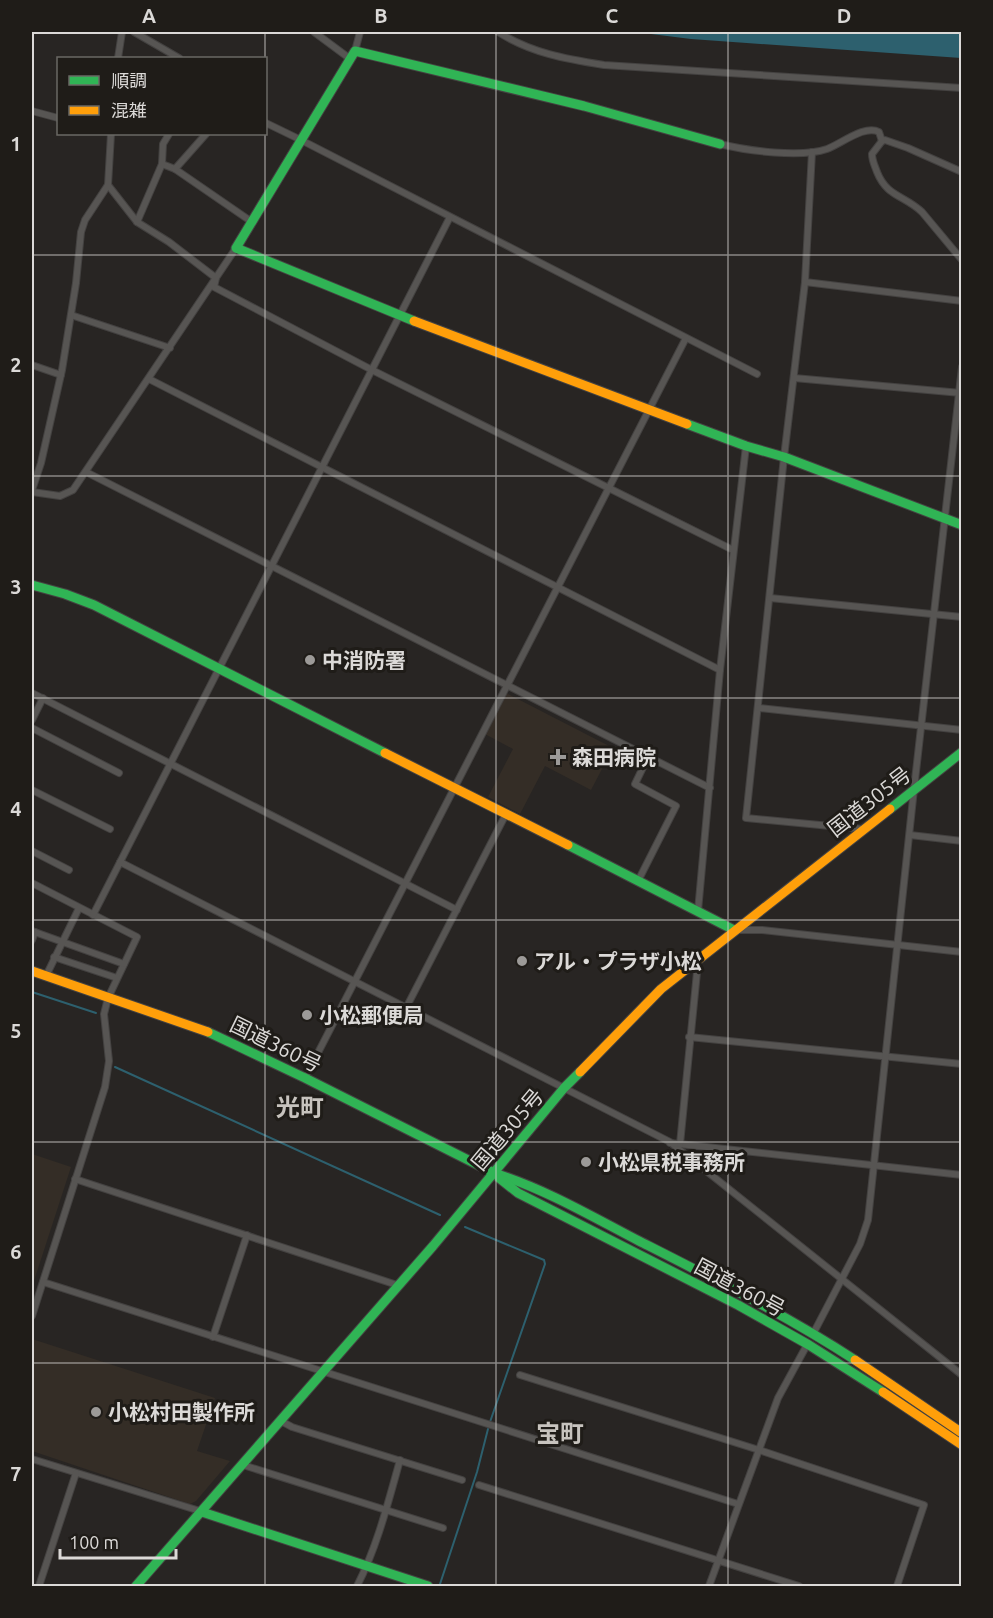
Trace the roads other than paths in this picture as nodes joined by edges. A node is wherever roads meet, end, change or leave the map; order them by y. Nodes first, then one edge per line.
1 (122, 32) edge
2 (134, 32) edge
3 (314, 32) edge
4 (360, 32) edge
5 (498, 32) edge
6 (352, 54) junction
7 (118, 57) edge
8 (177, 57) edge
9 (962, 88) edge
10 (32, 111) edge
11 (57, 118) edge
12 (267, 123) edge
13 (111, 135) edge
14 (168, 135) edge
15 (205, 135) edge
16 (301, 140) junction
17 (882, 141) junction
18 (720, 144) joint
19 (812, 152) junction
20 (162, 164) junction
21 (175, 169) junction
22 (962, 171) edge
23 (108, 185) junction
24 (450, 217) junction
25 (137, 222) junction
26 (252, 222) junction
27 (236, 248) junction
28 (962, 260) edge
29 (216, 278) junction
30 (805, 282) junction
31 (962, 301) edge
32 (71, 315) junction
33 (400, 315) junction
34 (686, 338) junction
35 (170, 348) junction
36 (32, 365) edge
37 (962, 367) edge
38 (372, 370) junction
39 (757, 374) dead end
40 (61, 375) junction
41 (794, 378) junction
42 (149, 379) junction
43 (960, 393) edge
44 (649, 410) junction
45 (746, 446) junction
46 (784, 457) junction
47 (322, 468) junction
48 (86, 472) junction
49 (608, 490) junction
50 (32, 491) edge
51 (944, 518) junction
52 (962, 525) edge
53 (733, 550) junction
54 (271, 568) junction
55 (32, 585) edge
56 (558, 588) junction
57 (770, 598) junction
58 (933, 614) junction
59 (962, 617) edge
60 (218, 668) junction
61 (720, 670) junction
62 (507, 686) junction
63 (32, 693) edge
64 (42, 698) junction
65 (759, 708) junction
66 (32, 720) edge
67 (922, 726) junction
68 (32, 728) edge
69 (962, 730) edge
70 (962, 752) edge
71 (648, 757) junction
72 (171, 764) junction
73 (119, 773) dead end
74 (455, 788) junction
75 (710, 788) junction
76 (914, 789) junction
77 (32, 790) edge
78 (506, 814) junction
79 (110, 830) dead end
80 (863, 830) junction
81 (910, 835) junction
82 (962, 841) edge
83 (32, 851) edge
84 (120, 862) junction
85 (69, 870) dead end
86 (638, 881) junction
87 (32, 883) edge
88 (406, 884) junction
89 (79, 908) junction
90 (457, 909) junction
91 (698, 911) junction
92 (93, 915) junction
93 (734, 930) junction
94 (33, 931) edge
95 (32, 940) edge
96 (61, 941) junction
97 (898, 946) junction
98 (962, 952) edge
99 (54, 957) junction
100 (698, 960) junction
101 (124, 964) junction
102 (32, 971) edge
103 (46, 976) junction
104 (117, 978) junction
105 (356, 982) junction
106 (108, 998) junction
107 (406, 1008) junction
108 (689, 1037) junction
109 (887, 1057) junction
110 (962, 1064) edge
111 (305, 1078) junction
112 (564, 1088) junction
113 (670, 1142) junction
114 (680, 1144) junction
115 (874, 1166) junction
116 (494, 1173) junction
117 (962, 1175) edge
118 (75, 1179) junction
119 (247, 1235) junction
120 (842, 1281) junction
121 (43, 1282) junction
122 (397, 1285) junction
123 (32, 1316) edge
124 (813, 1334) junction
125 (213, 1337) junction
126 (808, 1344) junction
127 (323, 1372) junction
128 (520, 1375) dead end
129 (962, 1375) edge
130 (281, 1421) junction
131 (962, 1433) edge
132 (962, 1445) edge
133 (759, 1450) junction
134 (32, 1459) edge
135 (400, 1460) junction
136 (243, 1465) junction
137 (76, 1473) junction
138 (462, 1480) dead end
139 (479, 1485) dead end
140 (738, 1504) junction
141 (386, 1510) junction
142 (202, 1512) junction
143 (443, 1528) dead end
144 (717, 1560) junction
145 (367, 1567) junction
146 (39, 1587) edge
147 (136, 1587) edge
148 (357, 1587) edge
149 (428, 1587) edge
150 (709, 1587) edge
151 (798, 1587) edge
152 (897, 1587) edge

1 - 7 street
2 - 8 street
3 - 6 street
4 - 6 street
5 - 9 street
6 - 16 main road
6 - 18 main road
10 - 11 street
12 - 16 street
13 - 23 street
14 - 20 street
15 - 21 street
16 - 24 street
16 - 26 main road
17 - 19 street
17 - 22 street
17 - 28 street
18 - 19 street
19 - 30 street
20 - 21 street
20 - 25 street
21 - 26 street
23 - 25 street
23 - 32 street
24 - 33 street
24 - 34 street
25 - 29 street
26 - 27 main road
27 - 29 street
27 - 33 main road
29 - 35 street
29 - 38 street
30 - 31 street
30 - 41 street
32 - 35 street
32 - 40 street
33 - 38 street
33 - 44 main road
34 - 39 street
34 - 44 street
35 - 42 street
36 - 40 street
37 - 43 street
38 - 47 street
38 - 49 street
40 - 50 street
41 - 43 street
41 - 46 street
42 - 47 street
42 - 48 street
43 - 51 street
44 - 45 main road
44 - 49 street
45 - 46 main road
45 - 53 street
46 - 51 main road
46 - 57 street
47 - 54 street
47 - 56 street
48 - 50 street
48 - 54 street
49 - 53 street
49 - 56 street
51 - 52 main road
51 - 58 street
53 - 61 street
54 - 60 street
54 - 62 street
55 - 60 main road
56 - 61 street
56 - 62 street
57 - 58 street
57 - 65 street
58 - 59 street
58 - 67 street
60 - 72 street
60 - 74 main road
61 - 75 street
62 - 71 street
62 - 74 street
63 - 64 street
64 - 66 street
64 - 72 street
65 - 67 street
65 - 80 street
67 - 69 street
67 - 76 street
68 - 73 street
70 - 76 main road, 国道305号
71 - 75 street
71 - 86 street
72 - 84 street
72 - 88 street
74 - 78 main road
74 - 88 street
75 - 91 street
76 - 80 main road, 国道305号
76 - 81 street
77 - 79 street
78 - 86 main road
78 - 90 street
80 - 93 main road, 国道305号
81 - 82 street
81 - 97 street
83 - 85 street
84 - 92 street
84 - 105 street
86 - 91 main road
87 - 89 street
88 - 90 street
88 - 105 street
89 - 92 street
89 - 96 street
90 - 107 street
91 - 93 main road
92 - 101 street
93 - 97 street
93 - 100 main road, 国道305号
94 - 95 street
94 - 96 street
96 - 99 street
96 - 101 street
97 - 98 street
97 - 109 street
99 - 103 street
99 - 104 street
100 - 108 street
100 - 112 main road, 国道305号
101 - 104 street
102 - 103 main road, 国道360号
103 - 106 main road, 国道360号
104 - 106 street
105 - 107 street
105 - 111 street
106 - 111 main road, 国道360号
106 - 118 street
107 - 112 street
108 - 109 street
108 - 114 street
109 - 110 street
109 - 115 street
111 - 116 main road, 国道360号
112 - 113 street
112 - 116 main road, 国道305号
113 - 114 street
113 - 120 street
114 - 115 street
115 - 117 street
115 - 120 street
116 - 122 main road, 国道305号
116 - 124 main road, 国道360号
116 - 126 main road, 国道360号
118 - 119 street
118 - 121 street
119 - 122 street
119 - 125 street
120 - 124 street
120 - 129 street
121 - 123 street
121 - 125 street
122 - 127 main road, 国道305号
124 - 126 street
124 - 131 main road, 国道360号
125 - 127 street
126 - 132 main road, 国道360号
126 - 133 street
127 - 130 main road, 国道305号
127 - 140 street
128 - 133 street
130 - 135 street
130 - 136 main road, 国道305号
133 - 140 street
133 - 152 street
134 - 137 street
135 - 138 street
135 - 141 street
136 - 141 street
136 - 142 main road, 国道305号
137 - 142 street
137 - 146 street
139 - 144 street
140 - 144 street
141 - 143 street
141 - 145 street
142 - 145 main road
142 - 147 main road, 国道305号
144 - 150 street
144 - 151 street
145 - 148 street
145 - 149 main road

